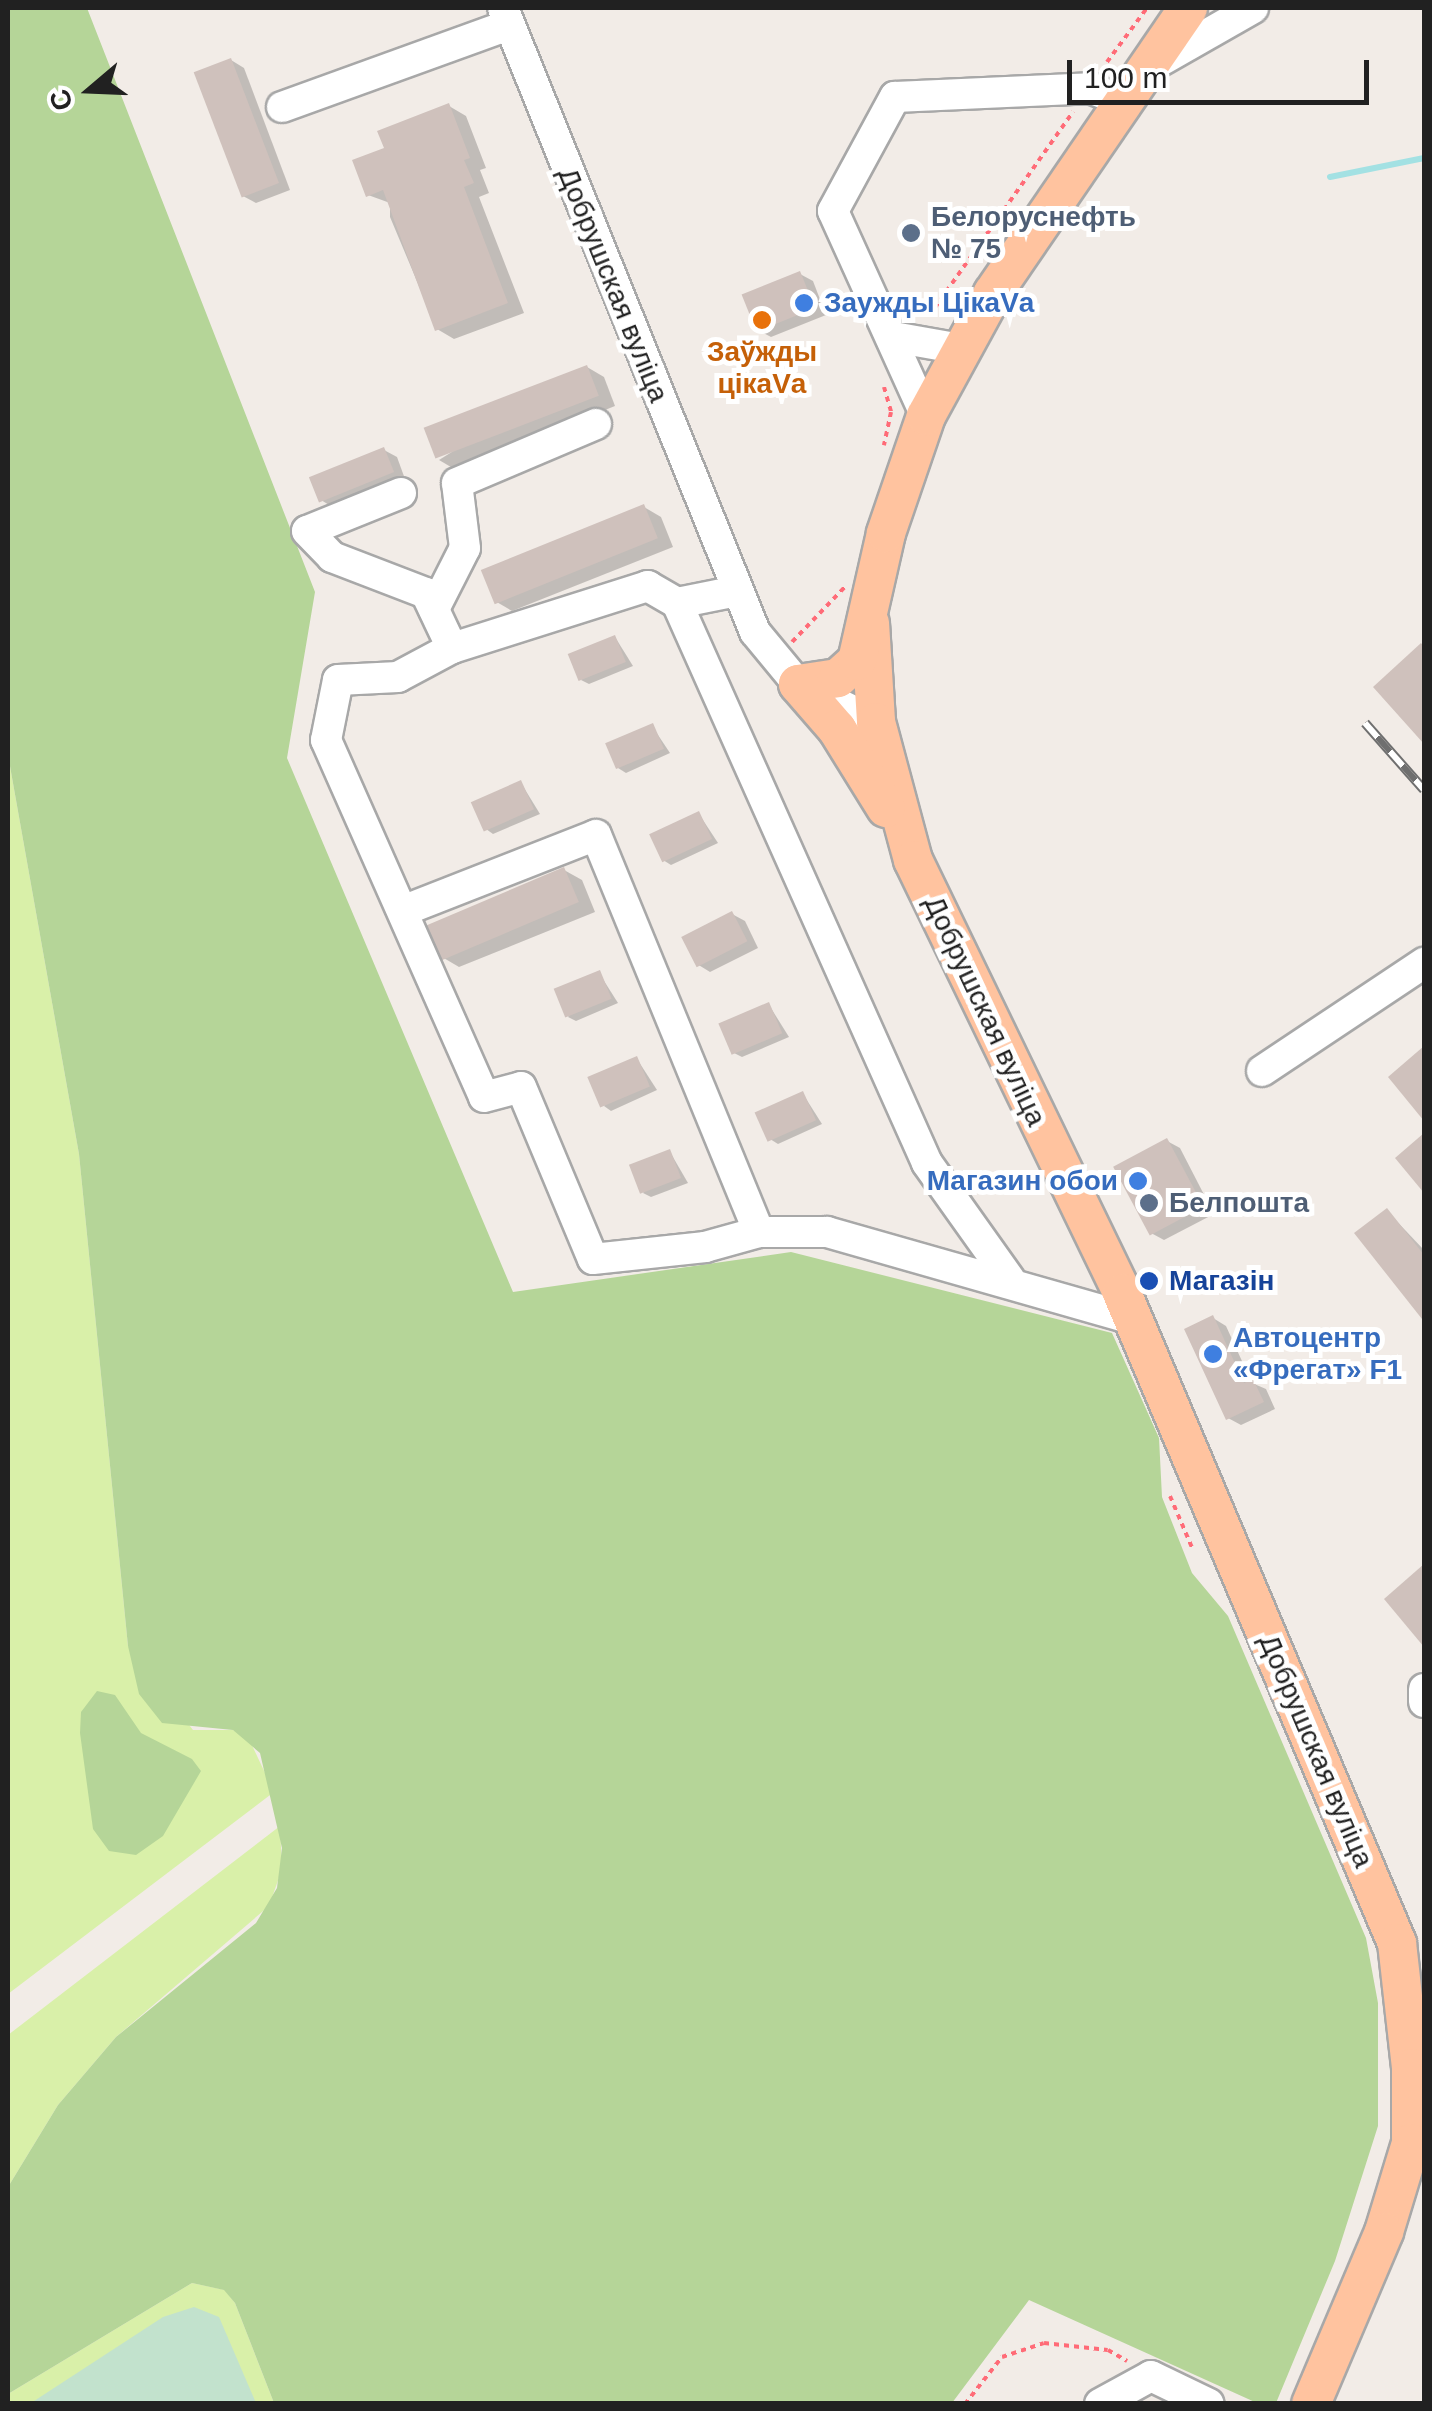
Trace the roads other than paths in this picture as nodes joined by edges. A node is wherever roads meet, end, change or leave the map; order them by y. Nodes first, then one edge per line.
1 (1188, 8) edge
2 (1254, 8) edge
3 (506, 16) edge
4 (1122, 78) junction
5 (282, 107) dead end
6 (885, 326) junction
7 (961, 349) junction
8 (926, 416) junction
9 (596, 424) dead end
10 (401, 493) dead end
11 (737, 592) junction
12 (677, 603) junction
13 (434, 609) junction
14 (870, 623) junction
15 (452, 648) junction
16 (791, 667) junction
17 (876, 722) junction
18 (914, 860) junction
19 (405, 910) junction
20 (1424, 963) edge
21 (1262, 1071) dead end
22 (760, 1232) junction
23 (1010, 1280) junction
24 (1133, 1319) junction
25 (1424, 1689) edge
26 (1424, 1702) edge
27 (1418, 2064) edge
28 (1100, 2404) edge
29 (1209, 2404) edge
30 (1312, 2404) edge

1 - 4 main road
2 - 4 street
3 - 5 street
3 - 11 street, Добрушская вуліца
4 - 6 street
4 - 7 main road
6 - 7 street
6 - 8 street
7 - 8 main road
8 - 14 main road
9 - 13 street
10 - 13 street
11 - 12 street
11 - 16 street, Добрушская вуліца
12 - 15 street
12 - 23 street
13 - 15 street
14 - 16 main road
14 - 17 main road
15 - 19 street
16 - 17 street, Добрушская вуліца
16 - 18 main road
17 - 18 main road, Добрушская вуліца
18 - 24 main road, Добрушская вуліца
19 - 22 street
19 - 22 street
20 - 21 street
22 - 23 street
23 - 24 street
24 - 27 main road, Добрушская вуліца
25 - 26 street
27 - 30 main road, Добрушская вуліца
28 - 29 street

